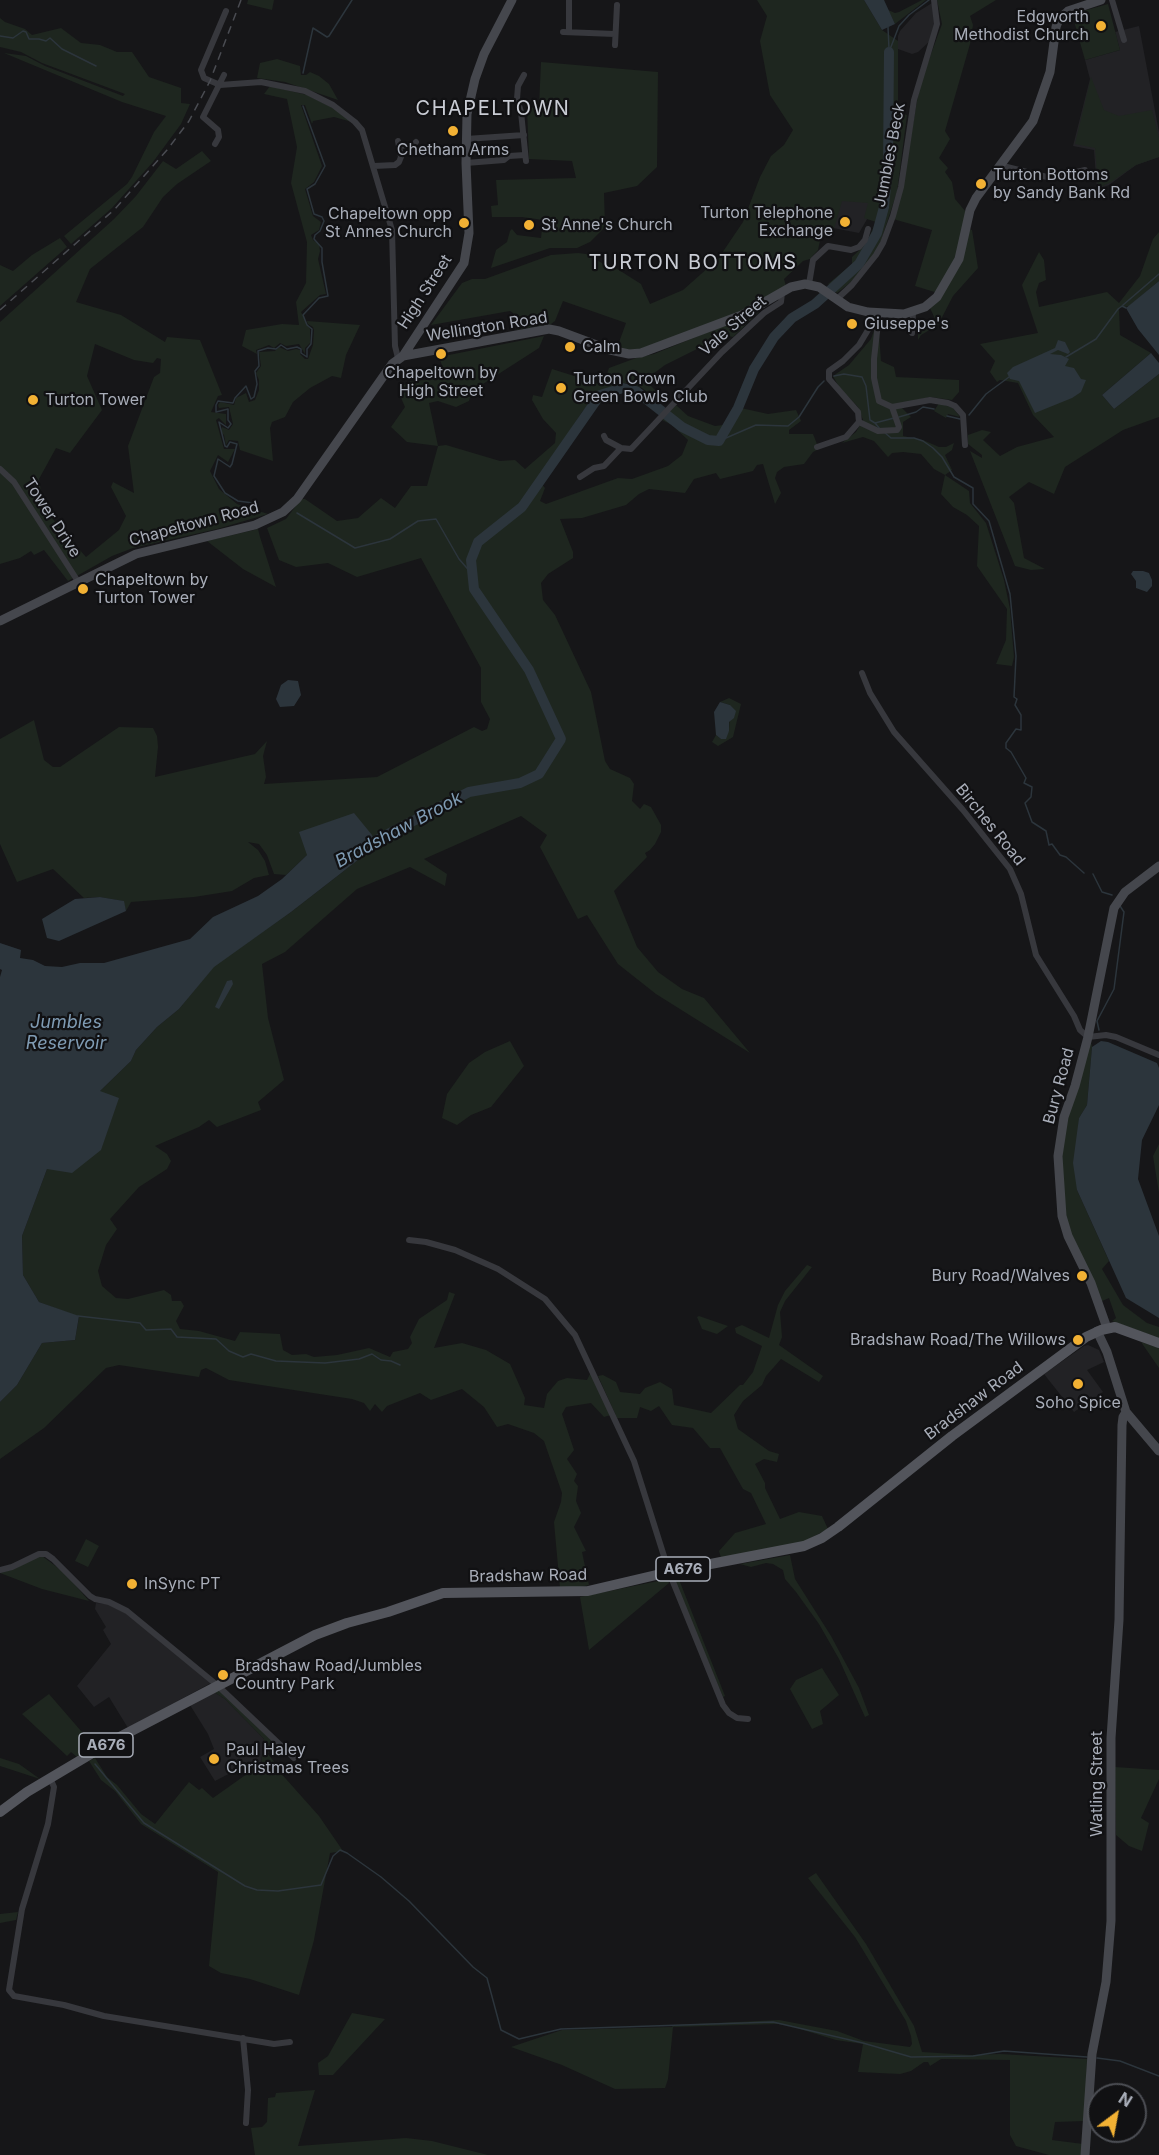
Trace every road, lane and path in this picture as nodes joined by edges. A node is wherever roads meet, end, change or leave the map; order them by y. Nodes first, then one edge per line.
1 (512, 0) edge
2 (569, 0) edge
3 (1101, 0) edge
4 (1112, 0) edge
5 (935, 2) edge
6 (617, 4) dead end
7 (226, 10) dead end
8 (615, 34) junction
9 (1124, 40) dead end
10 (615, 45) dead end
11 (224, 75) dead end
12 (524, 75) dead end
13 (220, 86) junction
14 (524, 135) junction
15 (466, 139) junction
16 (416, 142) dead end
17 (214, 144) dead end
18 (466, 163) junction
19 (999, 165) junction
20 (374, 166) junction
21 (1085, 170) dead end
22 (868, 229) dead end
23 (809, 284) junction
24 (782, 293) junction
25 (834, 297) junction
26 (913, 312) junction
27 (877, 313) junction
28 (912, 333) dead end
29 (400, 357) junction
30 (892, 407) junction
31 (859, 422) junction
32 (604, 436) dead end
33 (965, 445) dead end
34 (817, 447) dead end
35 (621, 448) junction
36 (0, 469) edge
37 (580, 477) dead end
38 (79, 584) junction
39 (0, 621) edge
40 (862, 673) dead end
41 (1159, 866) edge
42 (1088, 1037) junction
43 (1159, 1055) edge
44 (409, 1240) dead end
45 (1102, 1330) junction
46 (1159, 1343) edge
47 (1126, 1412) junction
48 (1159, 1450) edge
49 (0, 1570) edge
50 (669, 1572) junction
51 (217, 1685) junction
52 (747, 1719) dead end
53 (294, 1758) dead end
54 (50, 1778) junction
55 (0, 1812) edge
56 (243, 2038) junction
57 (290, 2042) dead end
58 (246, 2123) dead end
59 (1085, 2155) edge

1 - 15 street, High Street
2 - 8 street
3 - 19 street
4 - 9 street
5 - 25 street, Jumbles Beck
6 - 8 street
7 - 13 street
8 - 10 street
11 - 13 street
12 - 14 street
13 - 17 street
13 - 20 street
14 - 15 street
14 - 18 street
15 - 18 street, High Street
16 - 20 street
18 - 29 street, High Street
19 - 21 street
19 - 26 street
20 - 29 street
22 - 23 street
23 - 24 street, Wellington Road
23 - 25 street
24 - 29 street, Wellington Road
24 - 35 street, Vale Street
25 - 27 street
26 - 27 street
26 - 28 street
27 - 30 street
27 - 31 street
29 - 38 street, Chapeltown Road
30 - 31 street
30 - 33 street
31 - 34 street
32 - 35 street
35 - 37 street
36 - 38 street, Tower Drive
38 - 39 street, Chapeltown Road
40 - 42 street, Birches Road
41 - 42 street, Bury Road
42 - 43 street
42 - 45 street, Bury Road
44 - 50 street
45 - 46 main road
45 - 47 street, Bury Road
45 - 50 main road, Bradshaw Road / A676
47 - 48 street
47 - 59 street, Watling Street
49 - 51 street
50 - 51 main road, Bradshaw Road / A676
50 - 52 street
51 - 53 street
51 - 54 main road, Bradshaw Road / A676
54 - 55 main road, Bradshaw Road / A676
54 - 56 street
56 - 57 street
56 - 58 street

